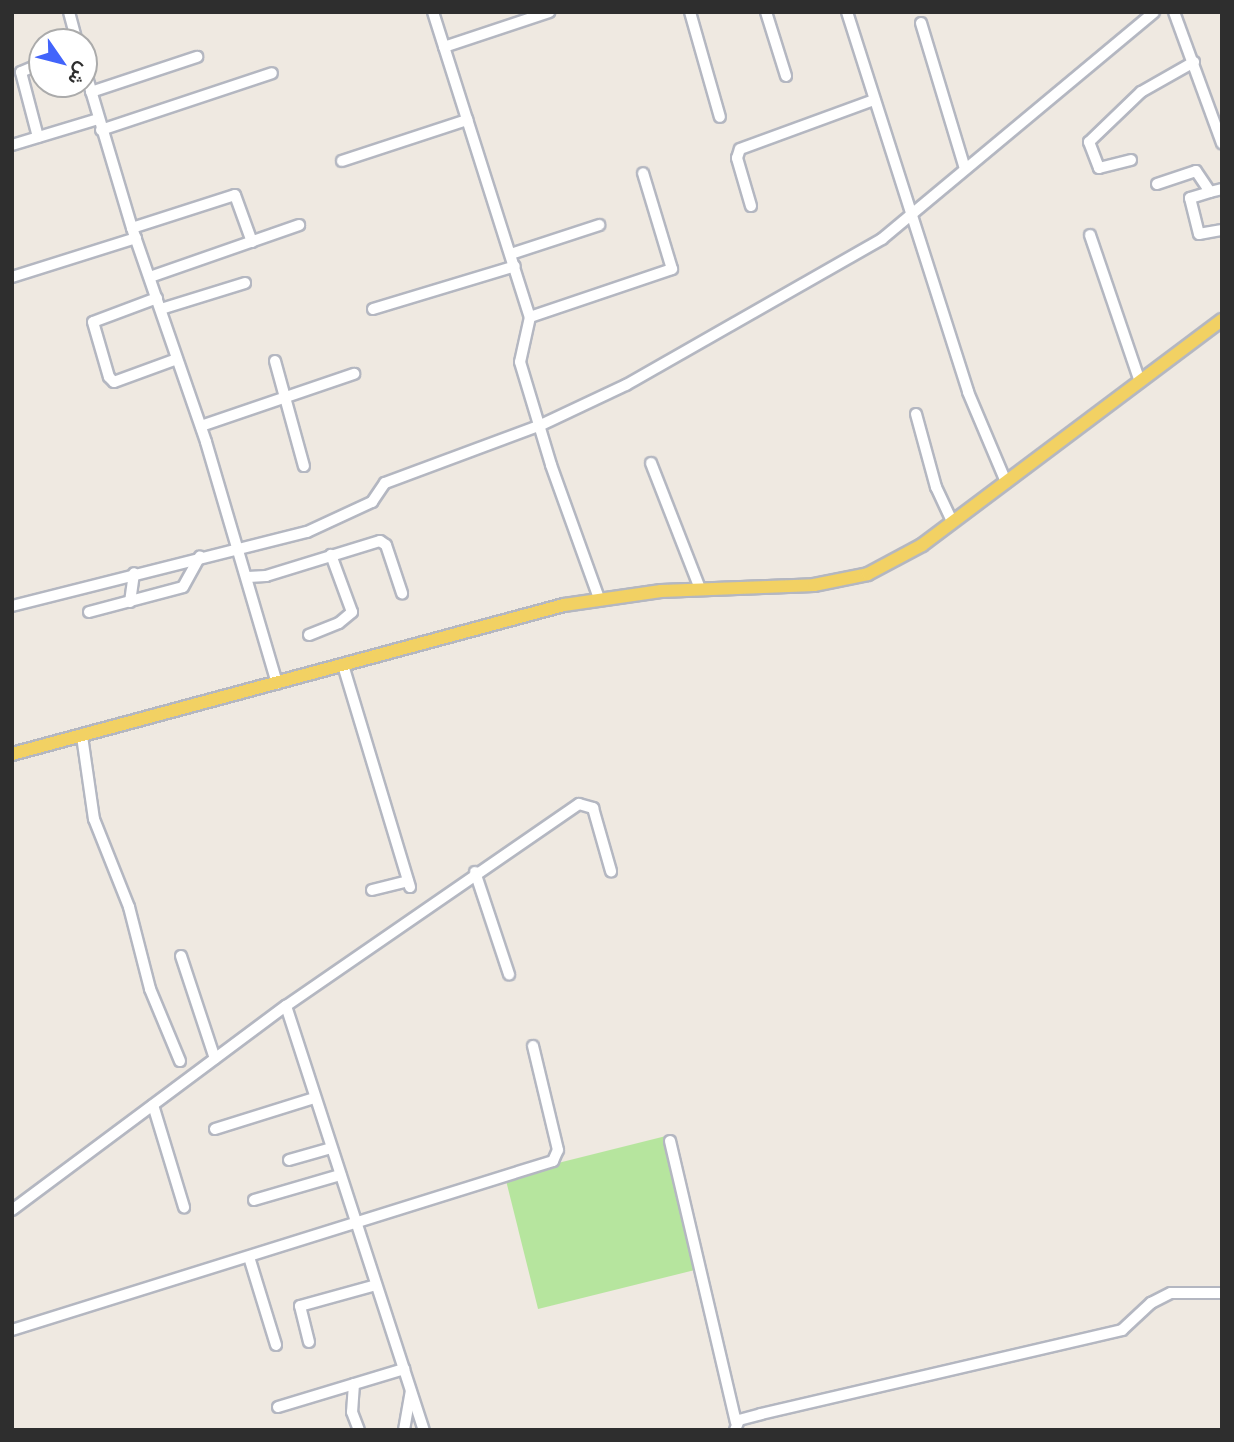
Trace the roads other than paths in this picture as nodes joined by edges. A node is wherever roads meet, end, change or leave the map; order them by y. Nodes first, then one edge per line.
1 (433, 12) edge
2 (549, 12) edge
3 (690, 12) edge
4 (766, 12) edge
5 (847, 12) edge
6 (1154, 12) edge
7 (1174, 12) edge
8 (921, 23) dead end
9 (444, 47) junction
10 (197, 58) dead end
11 (1194, 62) junction
12 (28, 69) edge
13 (272, 72) dead end
14 (786, 76) dead end
15 (98, 90) edge
16 (93, 98) edge
17 (874, 100) junction
18 (720, 117) dead end
19 (467, 120) junction
20 (100, 125) junction
21 (38, 137) junction
22 (1222, 143) edge
23 (12, 145) edge
24 (1131, 160) dead end
25 (342, 161) dead end
26 (965, 169) junction
27 (643, 173) dead end
28 (1157, 184) dead end
29 (1222, 189) edge
30 (1210, 192) junction
31 (751, 206) dead end
32 (912, 213) junction
33 (299, 225) dead end
34 (599, 225) dead end
35 (1221, 230) edge
36 (134, 233) junction
37 (1090, 235) dead end
38 (252, 242) junction
39 (511, 254) junction
40 (515, 266) junction
41 (12, 277) edge
42 (150, 277) junction
43 (245, 283) dead end
44 (157, 298) junction
45 (161, 309) junction
46 (373, 309) dead end
47 (530, 317) junction
48 (1219, 323) edge
49 (177, 359) junction
50 (275, 361) dead end
51 (354, 374) dead end
52 (1140, 382) junction
53 (286, 397) junction
54 (916, 414) dead end
55 (541, 425) junction
56 (201, 426) junction
57 (651, 463) dead end
58 (304, 466) dead end
59 (1006, 482) junction
60 (952, 522) junction
61 (238, 546) junction
62 (331, 555) junction
63 (200, 556) junction
64 (134, 573) junction
65 (248, 577) junction
66 (699, 589) junction
67 (402, 593) dead end
68 (599, 598) junction
69 (130, 602) junction
70 (12, 606) edge
71 (89, 612) dead end
72 (309, 635) dead end
73 (343, 665) junction
74 (277, 684) junction
75 (82, 736) junction
76 (12, 754) edge
77 (611, 871) dead end
78 (475, 872) junction
79 (372, 890) dead end
80 (181, 956) dead end
81 (509, 974) dead end
82 (286, 1006) junction
83 (533, 1046) dead end
84 (215, 1059) junction
85 (180, 1062) dead end
86 (314, 1098) junction
87 (153, 1105) junction
88 (215, 1129) dead end
89 (670, 1141) dead end
90 (331, 1148) junction
91 (289, 1160) dead end
92 (340, 1175) junction
93 (254, 1200) dead end
94 (184, 1207) dead end
95 (12, 1210) edge
96 (358, 1224) junction
97 (249, 1257) junction
98 (376, 1285) junction
99 (1222, 1293) edge
100 (12, 1330) edge
101 (309, 1342) dead end
102 (276, 1345) dead end
103 (404, 1369) junction
104 (354, 1384) junction
105 (411, 1391) junction
106 (278, 1407) dead end
107 (735, 1426) edge
108 (359, 1430) edge
109 (404, 1430) edge
110 (424, 1430) edge

1 - 9 street
2 - 9 street
3 - 18 street
4 - 14 street
5 - 17 street
6 - 26 street
7 - 11 street
8 - 26 street
9 - 19 street
10 - 15 street
11 - 22 street
11 - 24 street
12 - 21 street
13 - 20 street
16 - 20 street
17 - 31 street
17 - 32 street
19 - 25 street
19 - 39 street
20 - 21 street
20 - 36 street
21 - 23 street
26 - 32 street
27 - 47 street
28 - 30 street
29 - 30 street
30 - 35 street
32 - 55 street
32 - 59 street
33 - 38 street
34 - 39 street
36 - 38 street
36 - 41 street
36 - 42 street
37 - 52 street
38 - 42 street
39 - 40 street
40 - 46 street
40 - 47 street
42 - 44 street
43 - 45 street
44 - 45 street
44 - 49 street
45 - 49 street
47 - 55 street
48 - 52 main road
49 - 56 street
50 - 53 street
51 - 53 street
52 - 59 main road
53 - 56 street
53 - 58 street
54 - 60 street
55 - 61 street
55 - 68 street
56 - 61 street
57 - 66 street
59 - 60 main road
60 - 66 main road
61 - 63 street
61 - 65 street
62 - 65 street
62 - 67 street
62 - 72 street
63 - 64 street
63 - 69 street
64 - 69 street
64 - 70 street
65 - 74 street
66 - 68 main road
68 - 73 main road
69 - 71 street
73 - 74 main road
73 - 79 street
74 - 75 main road
75 - 76 main road
75 - 85 street
77 - 78 street
78 - 81 street
78 - 82 street
80 - 84 street
82 - 84 street
82 - 86 street
83 - 96 street
84 - 87 street
86 - 88 street
86 - 90 street
87 - 94 street
87 - 95 street
89 - 107 street
90 - 91 street
90 - 92 street
92 - 93 street
92 - 96 street
96 - 97 street
96 - 98 street
97 - 100 street
97 - 102 street
98 - 101 street
98 - 103 street
99 - 107 street
103 - 104 street
103 - 105 street
104 - 106 street
104 - 108 street
105 - 109 street
105 - 110 street

